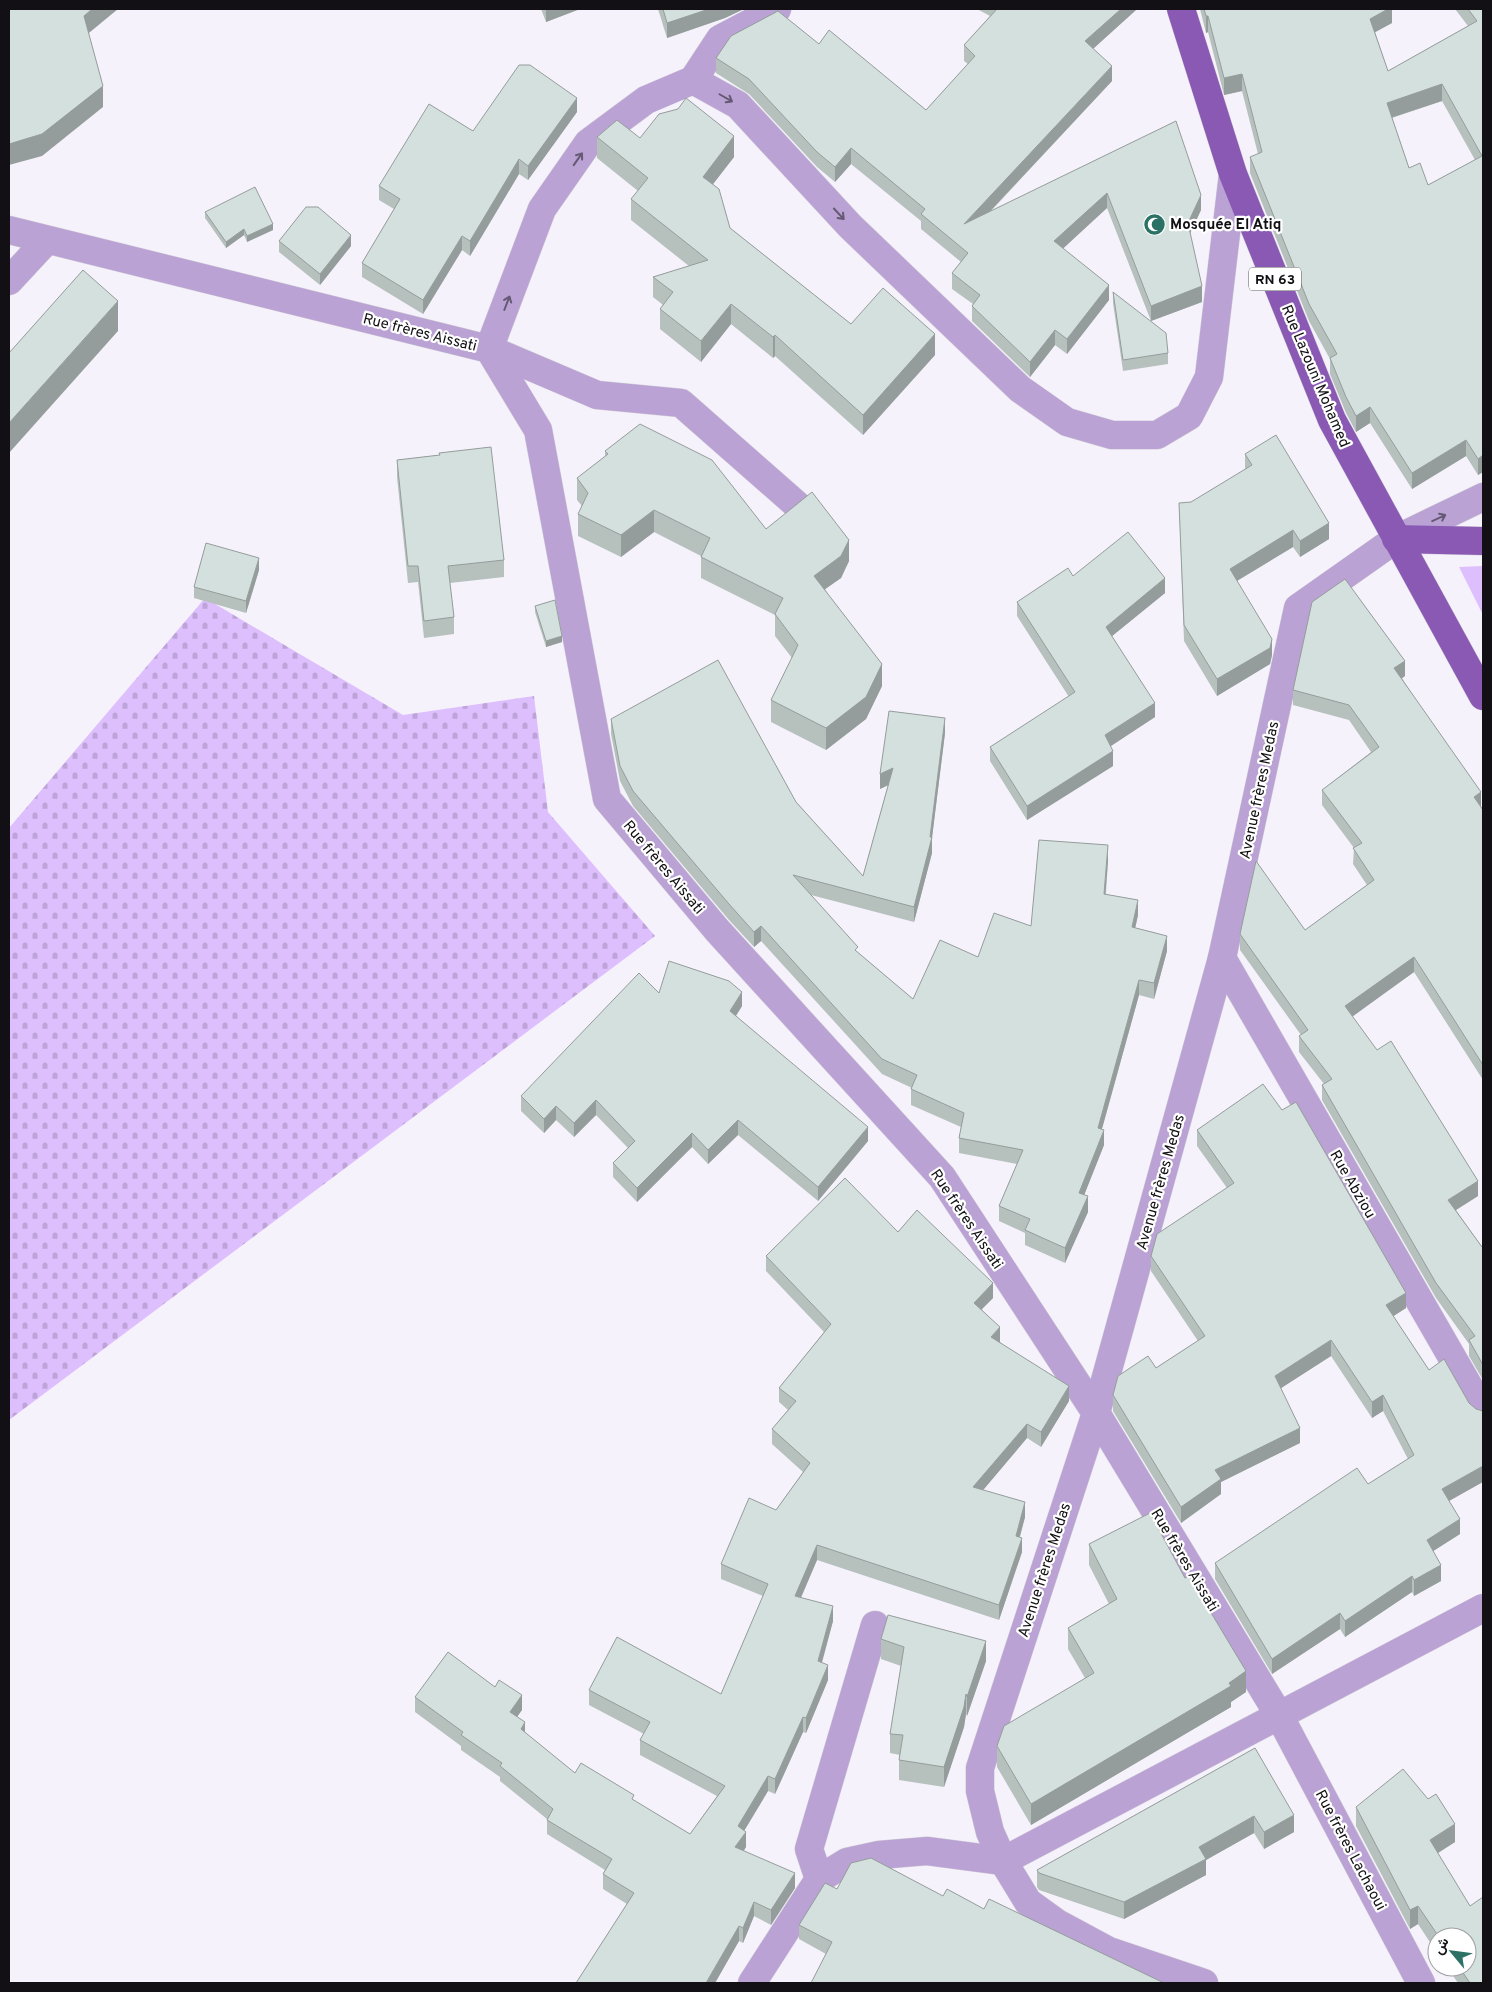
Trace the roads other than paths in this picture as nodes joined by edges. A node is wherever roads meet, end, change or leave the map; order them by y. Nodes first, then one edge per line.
1 (777, 9) edge
2 (1180, 9) edge
3 (693, 80) junction
4 (1233, 174) junction
5 (9, 230) edge
6 (47, 240) junction
7 (9, 282) edge
8 (489, 349) junction
9 (1483, 497) edge
10 (797, 505) edge
11 (1396, 539) junction
12 (1483, 541) edge
13 (1483, 696) edge
14 (1222, 958) junction
15 (1483, 1411) edge
16 (1096, 1413) junction
17 (1483, 1608) edge
18 (875, 1625) dead end
19 (1280, 1717) junction
20 (1004, 1861) junction
21 (819, 1879) junction
22 (752, 1983) edge
23 (1204, 1983) edge
24 (1421, 1983) edge

1 - 3 street
2 - 4 main road, Rue Lazouni Mohamed / RN 63
3 -> 4 street
8 -> 3 street
4 - 11 main road, Rue Lazouni Mohamed / RN 63
5 - 6 street, Rue frères Aissati
6 - 7 street
6 - 8 street, Rue frères Aissati
8 - 10 street
8 - 16 street, Rue frères Aissati
11 -> 9 street, Avenue frères Medas
11 - 12 main road
11 - 13 main road, Rue Lazouni Mohamed
11 - 14 street, Avenue frères Medas
14 - 15 street, Rue Abziou
14 - 16 street, Avenue frères Medas
16 - 19 street, Rue frères Aissati
16 - 20 street, Avenue frères Medas
17 - 19 street
18 - 21 street
19 - 20 street
19 - 24 street, Rue frères Lachaoui
20 - 21 street
20 - 23 street, Avenue frères Medas
21 - 22 street

